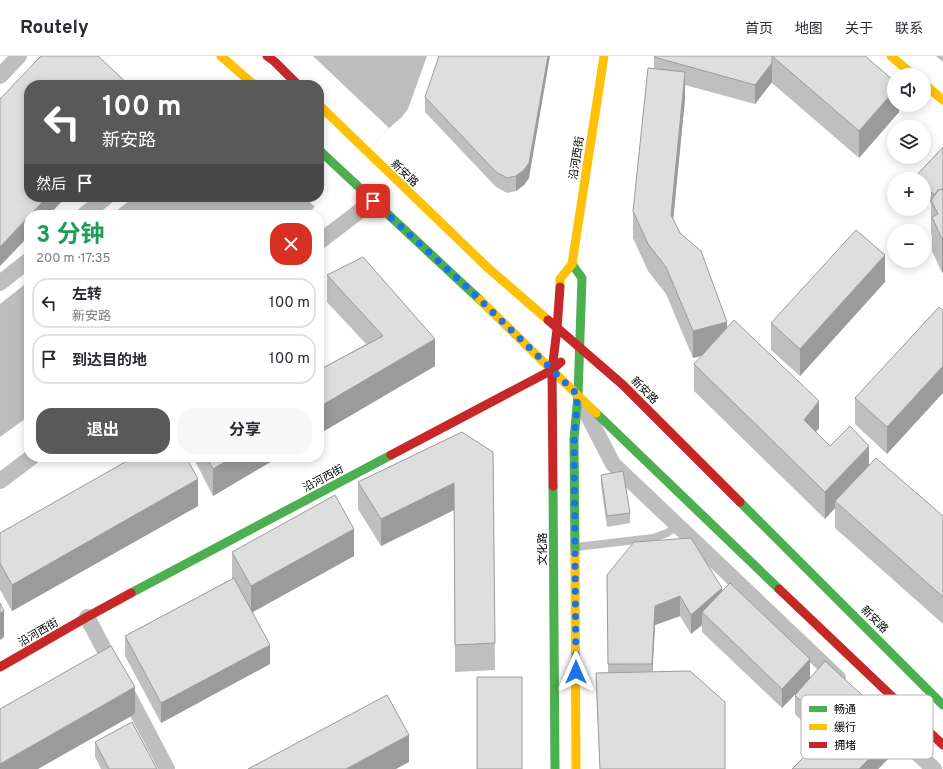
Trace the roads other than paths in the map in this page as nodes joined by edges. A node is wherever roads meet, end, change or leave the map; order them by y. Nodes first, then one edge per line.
1 (19, 56) edge
2 (221, 56) edge
3 (267, 56) edge
4 (604, 56) edge
5 (891, 56) edge
6 (906, 68) edge
7 (0, 76) edge
8 (245, 80) edge
9 (293, 80) edge
10 (931, 90) edge
11 (943, 100) edge
12 (324, 110) edge
13 (324, 155) edge
14 (373, 201) junction
15 (100, 202) edge
16 (90, 210) edge
17 (324, 238) edge
18 (24, 264) edge
19 (572, 264) junction
20 (0, 283) edge
21 (558, 329) junction
22 (579, 347) junction
23 (552, 370) junction
24 (578, 395) junction
25 (25, 462) edge
26 (0, 481) edge
27 (678, 526) junction
28 (575, 547) junction
29 (87, 617) junction
30 (0, 667) edge
31 (848, 688) edge
32 (890, 695) edge
33 (943, 705) edge
34 (933, 735) edge
35 (943, 745) edge
36 (923, 759) edge
37 (167, 769) edge
38 (554, 769) edge
39 (576, 769) edge
40 (934, 769) edge

1 - 7 street
2 - 8 main road
3 - 9 main road
4 - 19 main road, 沿河西街
5 - 6 main road
10 - 11 main road
12 - 21 main road, 新安路
13 - 14 main road
14 - 17 street
14 - 23 main road
15 - 16 street
18 - 20 street
19 - 21 main road, 沿河西街
19 - 22 main road
21 - 22 main road, 新安路
21 - 23 main road, 文化路
22 - 23 main road, 沿河西街
22 - 24 main road
22 - 33 main road, 新安路
23 - 24 main road
23 - 29 main road, 沿河西街
23 - 38 main road, 文化路
24 - 27 street
24 - 28 main road
24 - 32 main road
25 - 26 street
27 - 28 lane
27 - 31 street
28 - 39 main road
29 - 30 main road, 沿河西街
29 - 37 street
34 - 35 main road
36 - 40 street

